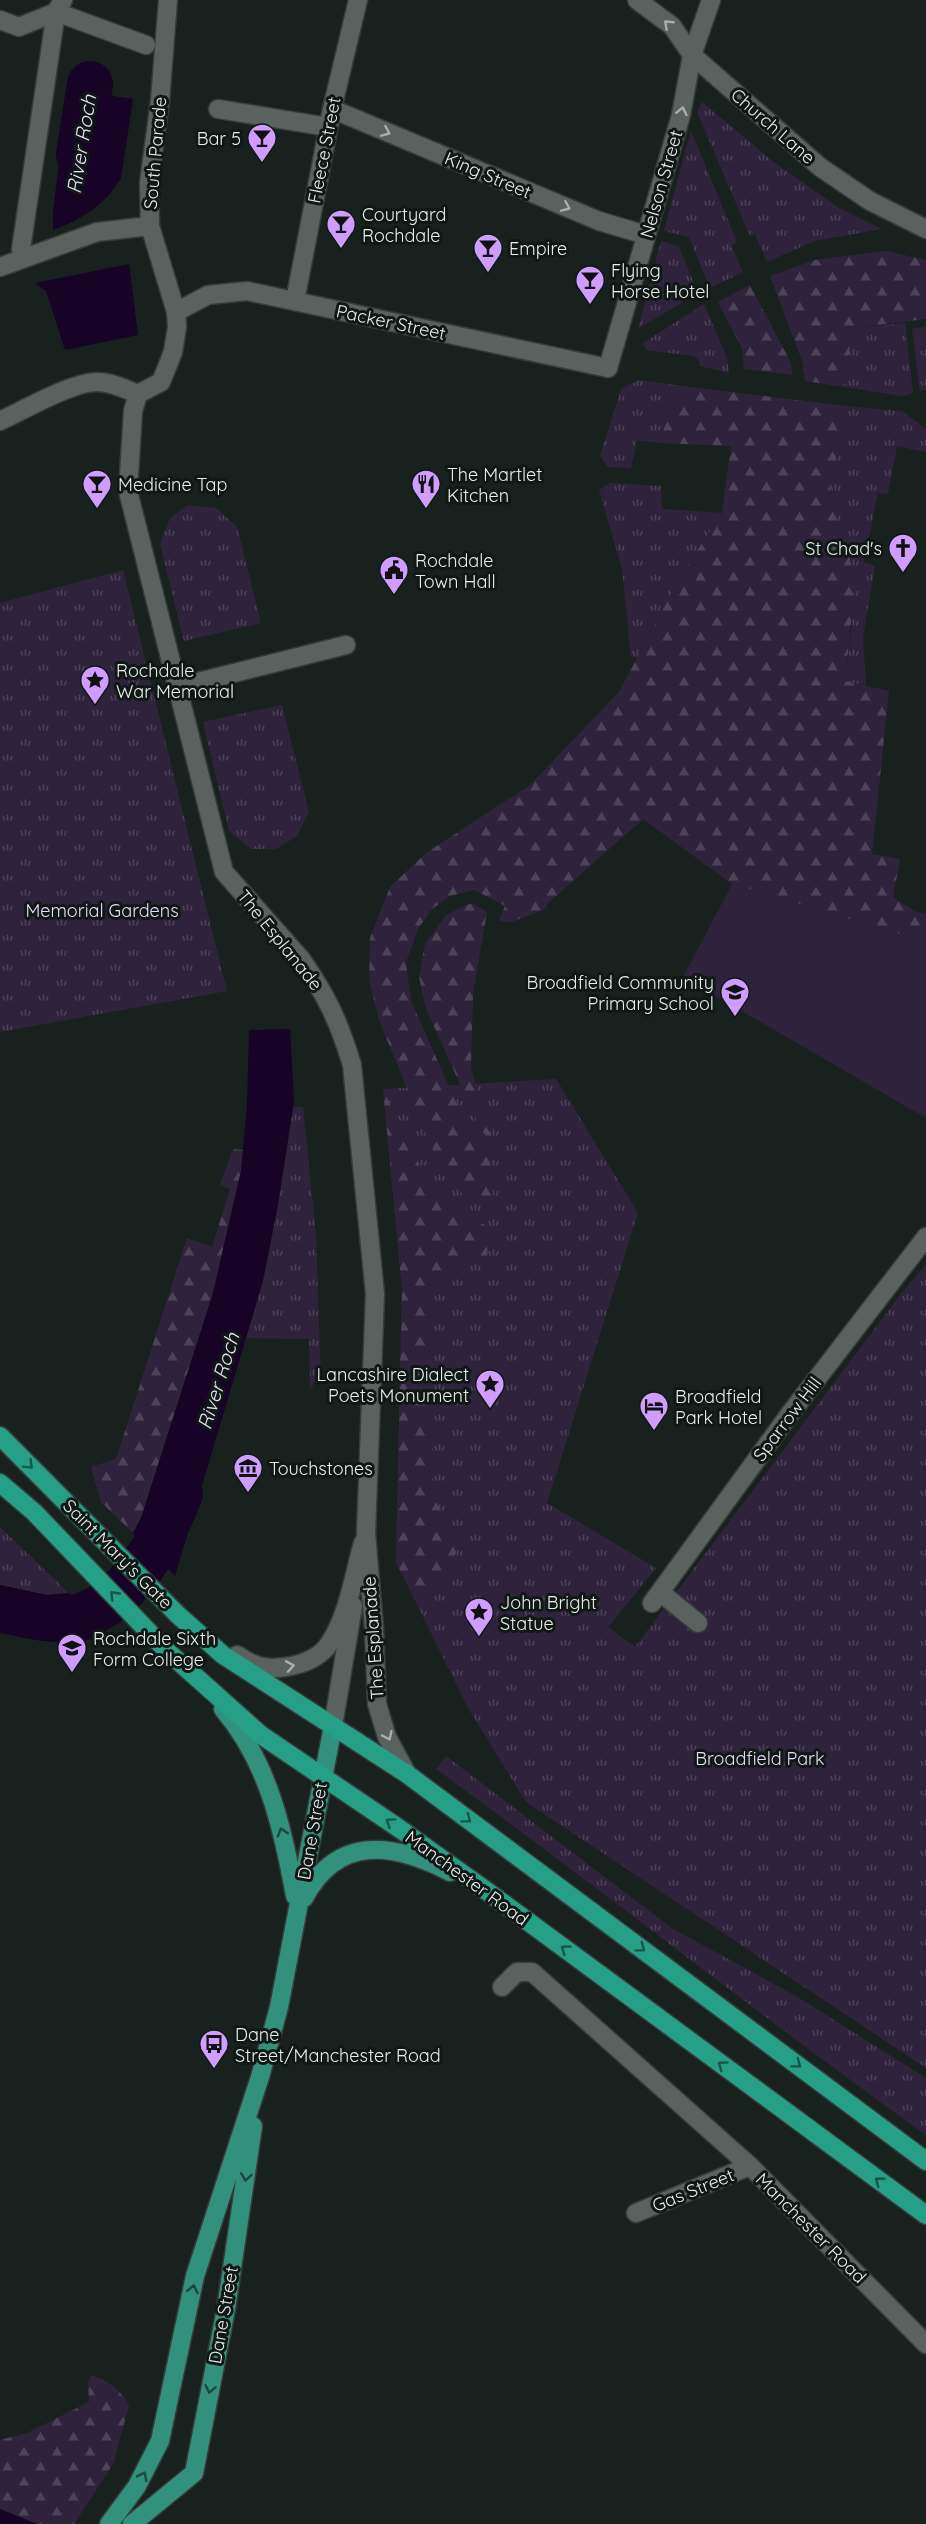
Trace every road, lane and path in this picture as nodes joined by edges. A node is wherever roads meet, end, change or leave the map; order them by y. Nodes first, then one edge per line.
1 (168, 0) edge
2 (358, 0) edge
3 (637, 0) edge
4 (711, 0) edge
5 (59, 6) edge
6 (0, 20) edge
7 (146, 45) dead end
8 (692, 55) junction
9 (218, 109) dead end
10 (332, 109) junction
11 (328, 127) junction
12 (150, 226) junction
13 (926, 229) edge
14 (646, 235) junction
15 (21, 249) dead end
16 (0, 267) edge
17 (295, 301) junction
18 (176, 312) junction
19 (608, 368) joint
20 (138, 394) junction
21 (0, 421) edge
22 (346, 645) dead end
23 (178, 687) junction
24 (926, 1237) edge
25 (0, 1436) edge
26 (0, 1483) edge
27 (366, 1533) junction
28 (698, 1623) dead end
29 (198, 1635) junction
30 (196, 1677) junction
31 (333, 1726) junction
32 (407, 1774) junction
33 (322, 1776) junction
34 (484, 1889) junction
35 (297, 1910) junction
36 (502, 1987) dead end
37 (260, 2077) junction
38 (926, 2161) edge
39 (750, 2166) junction
40 (636, 2213) dead end
41 (926, 2216) edge
42 (926, 2344) edge
43 (110, 2524) edge
44 (132, 2524) edge

1 - 12 street, South Parade
2 - 10 street, Fleece Street
8 -> 3 street, Church Lane
4 - 8 street, Nelson Street
5 - 6 street
5 - 7 street
5 - 15 street
8 - 13 street, Church Lane
14 -> 8 street, Nelson Street
9 - 11 street
10 - 11 street, Fleece Street
10 -> 14 street, King Street
11 - 17 street, Fleece Street
12 - 16 street
12 - 18 street, South Parade
14 - 19 street, Nelson Street
17 - 18 street, Packer Street
17 - 19 street, Packer Street
18 - 20 street, South Parade
20 - 21 street
20 - 23 street, The Esplanade
22 - 23 street
23 - 27 street, The Esplanade
24 - 28 street, Sparrow Hill
25 -> 29 highway, Saint Mary's Gate
30 -> 26 highway, Manchester Road
29 -> 27 street, The Esplanade
27 - 31 street, The Esplanade
27 -> 32 street, The Esplanade
29 - 31 highway
30 - 33 highway, Manchester Road
35 -> 30 main road
31 - 32 highway
31 - 33 main road, Dane Street
32 -> 38 highway
34 -> 33 highway, Manchester Road
33 - 35 main road, Dane Street
34 - 35 main road
41 -> 34 highway, Manchester Road
35 - 37 main road, Dane Street
36 - 39 street, Manchester Road
43 -> 37 main road, Dane Street
37 -> 44 main road, Dane Street
39 - 40 street, Gas Street
39 - 42 street, Manchester Road

